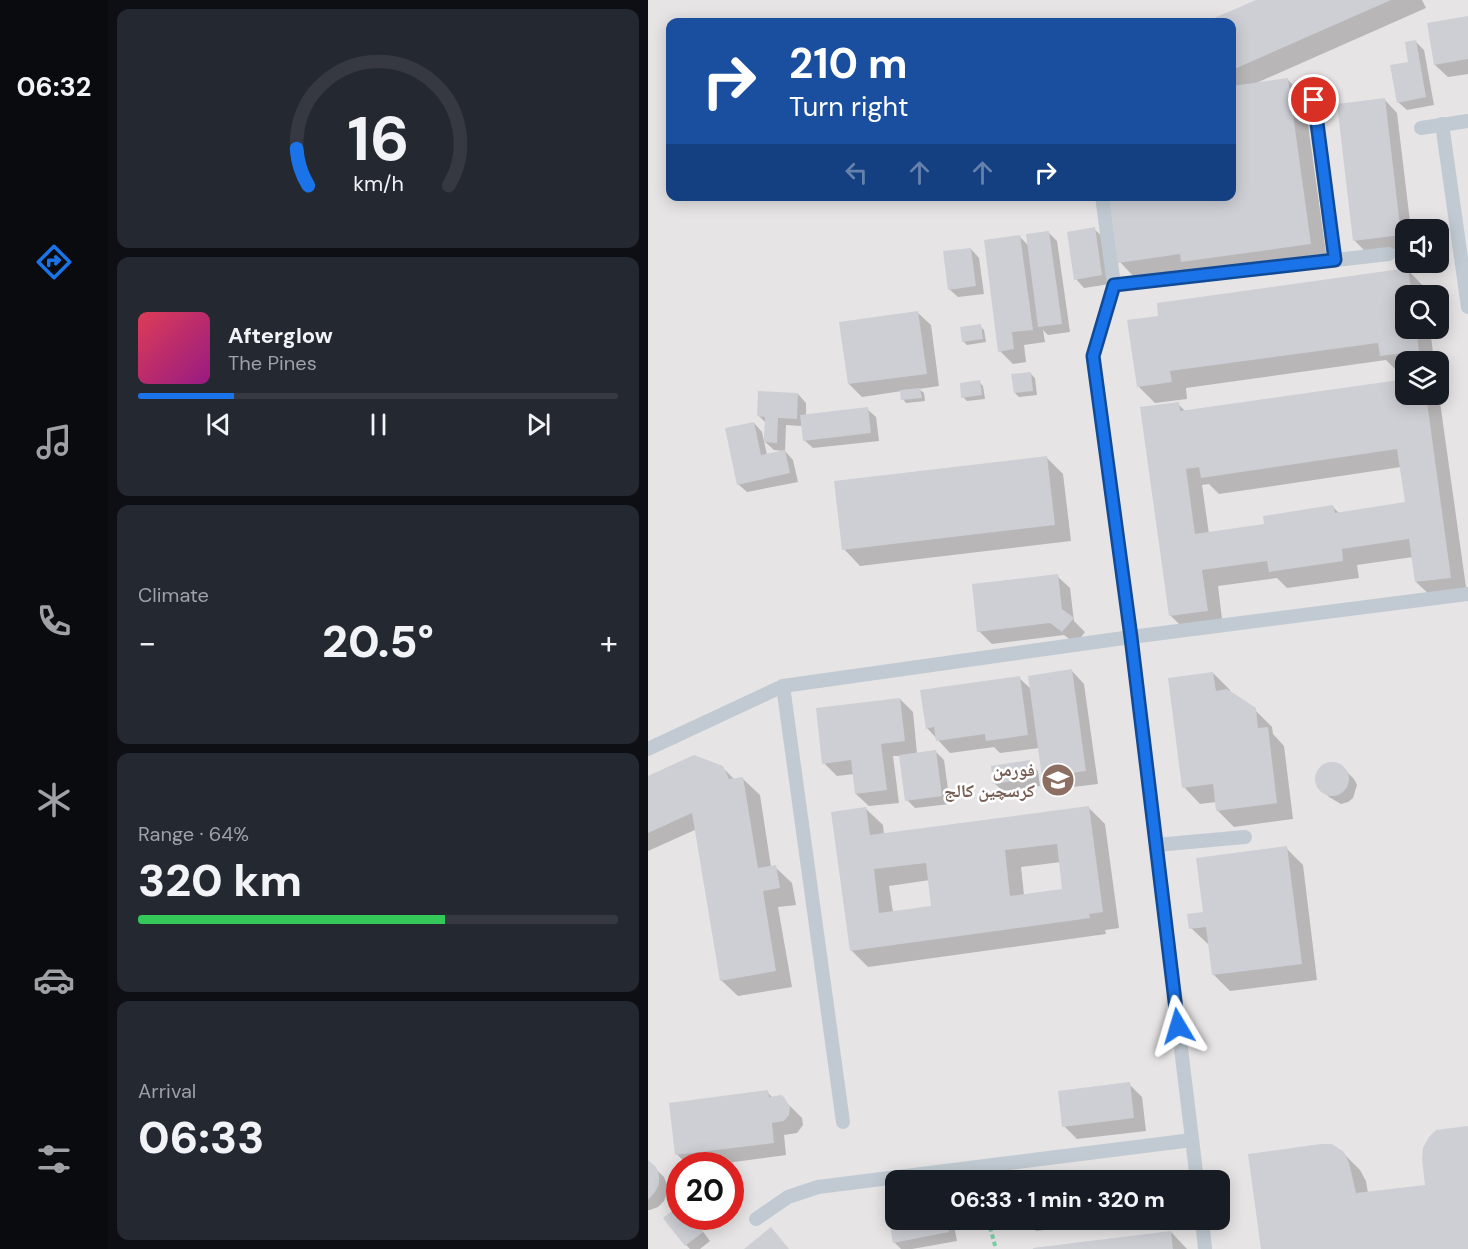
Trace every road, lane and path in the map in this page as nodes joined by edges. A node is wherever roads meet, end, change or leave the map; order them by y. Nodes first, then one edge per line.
1 (1314, 100) dead end
2 (1468, 121) edge
3 (1442, 124) junction
4 (1421, 128) dead end
5 (1103, 201) edge
6 (1389, 254) dead end
7 (1335, 260) junction
8 (1114, 285) junction
9 (1468, 307) edge
10 (1468, 594) edge
11 (1131, 637) junction
12 (783, 686) junction
13 (648, 749) edge
14 (1245, 837) dead end
15 (1156, 845) junction
16 (843, 1122) dead end
17 (1192, 1140) junction
18 (1196, 1170) edge
19 (756, 1218) dead end
20 (991, 1230) edge
21 (1203, 1230) edge
22 (996, 1249) edge
23 (1205, 1249) edge

1 - 7 lane
2 - 3 lane
3 - 4 lane
3 - 9 lane
5 - 8 lane
6 - 7 lane
7 - 8 lane
8 - 11 lane
10 - 11 lane
11 - 12 lane
11 - 15 lane
12 - 13 lane
12 - 16 lane
14 - 15 lane
15 - 17 lane
17 - 18 lane
17 - 19 lane
20 - 22 path
21 - 23 lane

